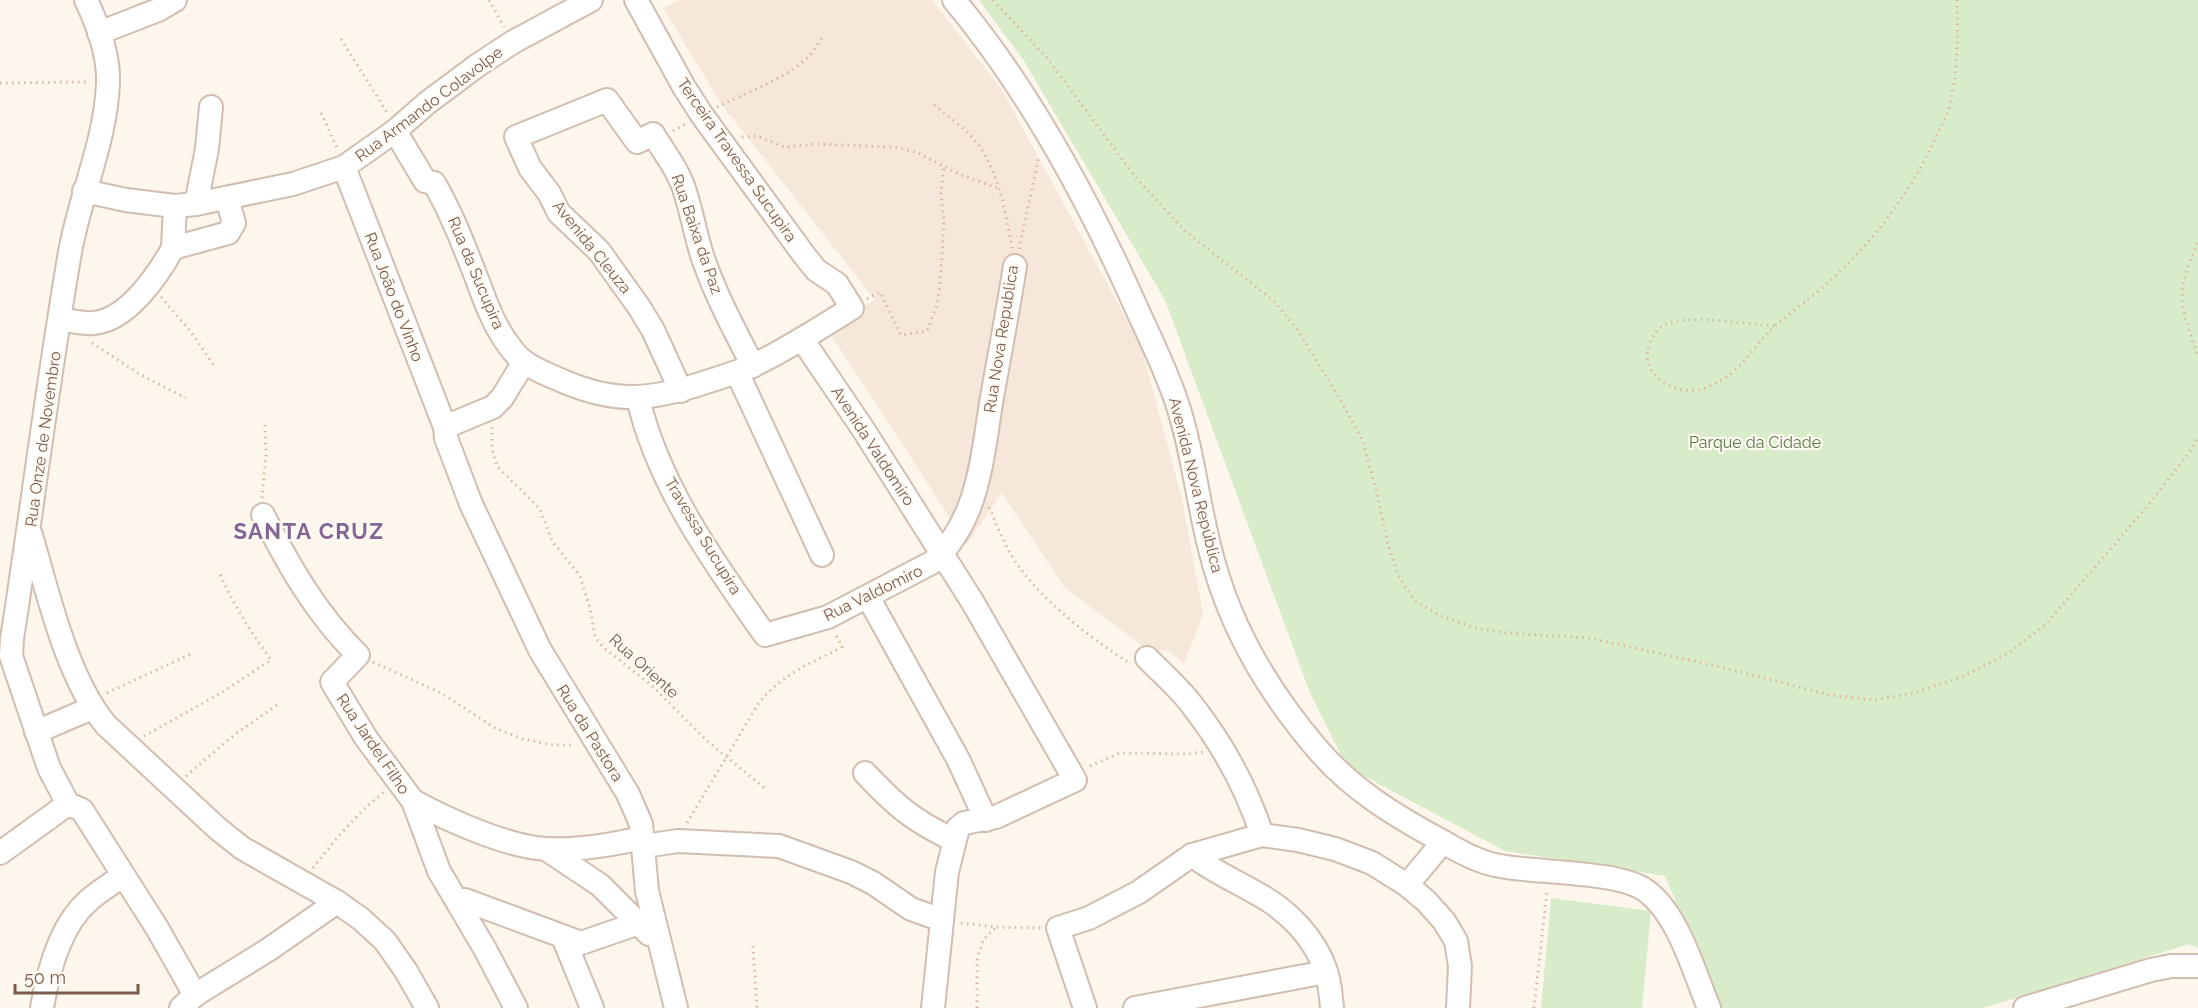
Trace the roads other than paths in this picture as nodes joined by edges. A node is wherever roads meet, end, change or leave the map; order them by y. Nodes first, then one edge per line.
1 (86, 0) edge
2 (175, 0) edge
3 (591, 0) edge
4 (636, 0) edge
5 (954, 0) edge
6 (99, 33) junction
7 (211, 107) dead end
8 (395, 131) junction
9 (657, 140) joint
10 (344, 167) junction
11 (84, 191) junction
12 (227, 198) junction
13 (185, 205) junction
14 (173, 248) junction
15 (1016, 266) road end
16 (852, 308) joint
17 (60, 319) junction
18 (802, 339) junction
19 (524, 362) junction
20 (745, 369) junction
21 (681, 391) junction
22 (638, 398) junction
23 (445, 427) junction
24 (263, 515) road end
25 (482, 525) joint
26 (29, 528) junction
27 (942, 553) junction
28 (822, 555) dead end
29 (868, 597) junction
30 (765, 635) joint
31 (6, 655) edge
32 (1138, 660) road end
33 (90, 705) junction
34 (36, 732) junction
35 (865, 772) dead end
36 (413, 801) junction
37 (68, 804) junction
38 (986, 820) junction
39 (1262, 835) junction
40 (954, 840) junction
41 (643, 842) junction
42 (1443, 842) junction
43 (2, 849) edge
44 (546, 849) junction
45 (1192, 855) junction
46 (123, 876) junction
47 (1407, 885) junction
48 (460, 898) junction
49 (337, 902) junction
50 (942, 920) junction
51 (639, 923) junction
52 (563, 937) junction
53 (663, 951) junction
54 (2198, 966) edge
55 (1326, 972) junction
56 (188, 1002) edge
57 (43, 1005) edge
58 (1163, 1005) edge
59 (427, 1008) edge
60 (516, 1008) edge
61 (592, 1008) edge
62 (676, 1008) edge
63 (933, 1008) edge
64 (1085, 1008) edge
65 (1134, 1008) edge
66 (1332, 1008) edge
67 (1458, 1008) edge
68 (1708, 1008) edge
69 (2025, 1008) edge

1 - 6 street, Rua Onze de Novembro
2 - 6 street
3 - 8 street, Rua Armando Colavolpe
4 - 16 street, Terceira Travessa Sucupira
5 - 42 street, Avenida Nova República
6 - 11 street, Rua Onze de Novembro
7 - 13 street
8 - 10 street, Rua Armando Colavolpe
8 - 19 street, Rua da Sucupira
9 - 20 street, Rua Baixa da Paz
9 - 21 street, Avenida Cleuza
10 - 12 street, Rua Armando Colavolpe
10 - 23 street, Rua João do Vinho
11 - 13 street, Rua Armando Colavolpe
11 - 17 street, Rua Onze de Novembro
12 - 13 street, Rua Armando Colavolpe
12 - 14 street
13 - 14 street
14 - 17 street
15 - 27 street, Rua Nova Republica
16 - 18 street, Rua da Sucupira
17 - 26 street, Rua Onze de Novembro
18 - 20 street, Rua da Sucupira
18 - 27 street, Avenida Valdomiro
19 - 22 street, Rua da Sucupira
19 - 23 street
20 - 21 street, Rua da Sucupira
20 - 28 street, Rua Baixa da Paz
21 - 22 street, Rua da Sucupira
22 - 30 street, Travessa Sucupira
23 - 25 street, Rua João do Vinho
24 - 36 street, Rua Jardel Filho
25 - 41 street, Rua da Pastora
26 - 31 street
26 - 33 street, Rua Onze de Novembro
27 - 29 street, Rua Valdomiro
27 - 38 street, Avenida Valdomiro
29 - 30 street, Rua Valdomiro
29 - 38 street
31 - 34 street
32 - 39 street
33 - 34 street
33 - 49 street, Rua Onze de Novembro
34 - 37 street
35 - 40 street
36 - 44 street
36 - 48 street, Rua Jardel Filho
37 - 43 street
37 - 46 street
38 - 40 street
39 - 45 street
39 - 47 street
40 - 50 street
41 - 44 street
41 - 50 street
41 - 53 street, Rua da Pastora
42 - 47 street
42 - 68 street, Avenida Nova República
44 - 51 street
45 - 55 street
45 - 64 street
46 - 56 street
46 - 57 street
47 - 67 street
48 - 52 street
48 - 60 street, Rua Jardel Filho
49 - 56 street
49 - 59 street, Rua Onze de Novembro
50 - 63 street
51 - 52 street
51 - 53 street
52 - 61 street
53 - 62 street, Rua da Pastora
54 - 69 street
55 - 58 street
55 - 66 street
58 - 65 street

